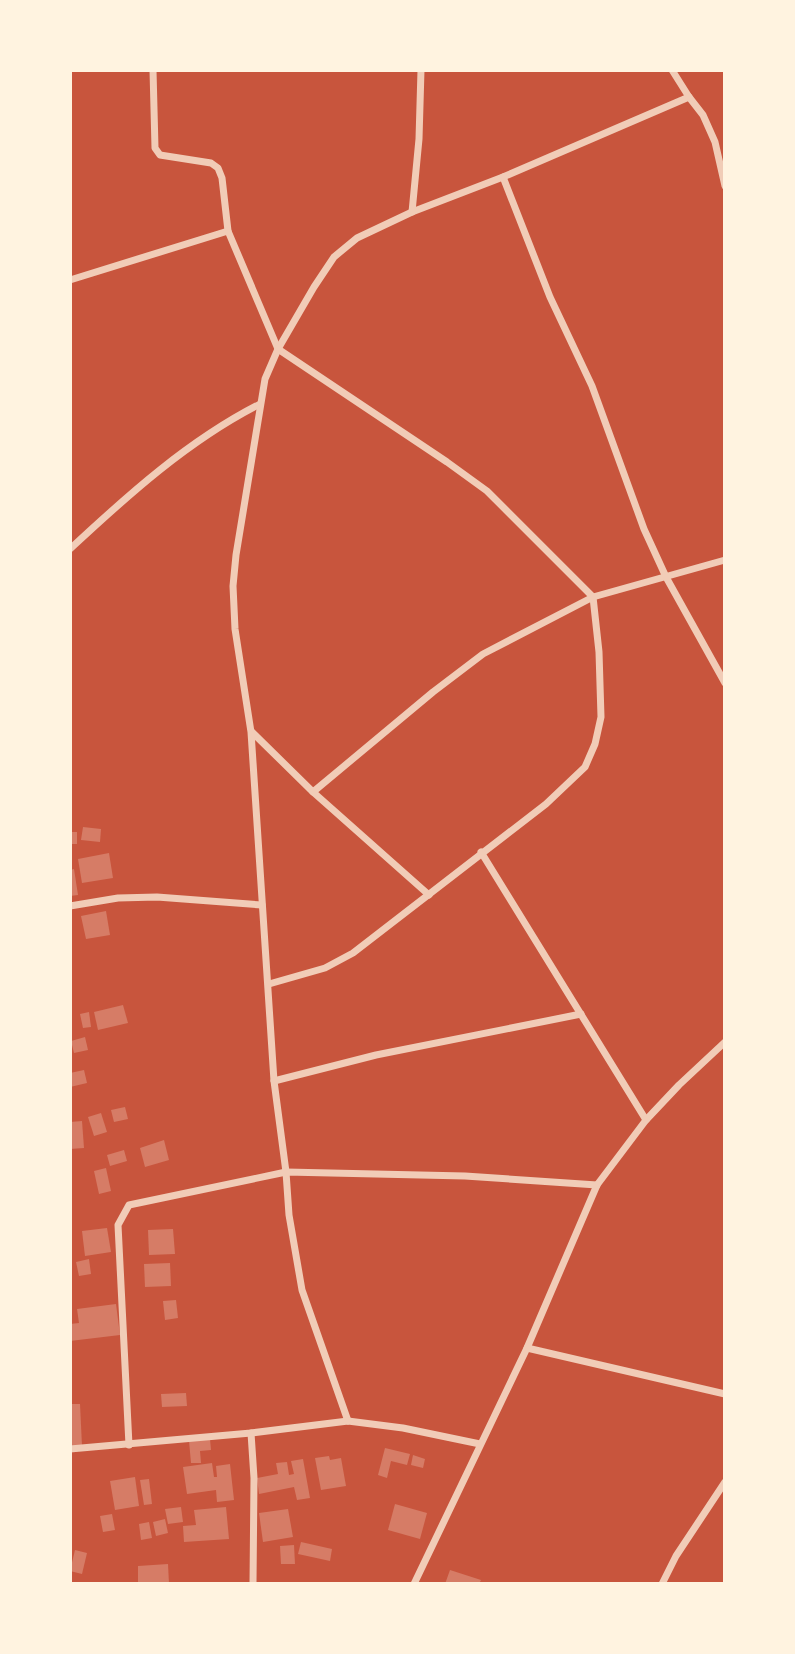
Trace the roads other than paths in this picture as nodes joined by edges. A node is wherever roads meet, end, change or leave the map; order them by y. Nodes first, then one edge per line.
1 (153, 70) edge
2 (421, 70) edge
3 (672, 70) edge
4 (689, 97) junction
5 (503, 177) junction
6 (725, 186) edge
7 (412, 212) junction
8 (228, 231) junction
9 (70, 280) edge
10 (278, 349) junction
11 (260, 404) junction
12 (70, 549) edge
13 (725, 560) edge
14 (666, 577) junction
15 (593, 597) junction
16 (725, 683) edge
17 (251, 732) junction
18 (313, 792) junction
19 (481, 852) junction
20 (429, 895) junction
21 (262, 905) junction
22 (70, 906) edge
23 (269, 984) junction
24 (581, 1014) junction
25 (725, 1042) edge
26 (274, 1081) junction
27 (646, 1120) junction
28 (286, 1172) junction
29 (597, 1185) junction
30 (527, 1348) junction
31 (725, 1394) edge
32 (348, 1421) junction
33 (251, 1433) junction
34 (480, 1444) junction
35 (129, 1445) junction
36 (70, 1449) edge
37 (725, 1482) edge
38 (253, 1584) edge
39 (414, 1584) edge
40 (662, 1584) edge

1 - 8 street
2 - 7 street
3 - 4 street
4 - 5 street
4 - 6 street
5 - 7 street
5 - 14 street
7 - 10 street
8 - 9 street
8 - 10 street
10 - 11 street
10 - 15 street
11 - 12 street
11 - 17 street
13 - 14 street
14 - 15 street
14 - 16 street
15 - 18 street
15 - 19 street
17 - 18 street
17 - 21 street
18 - 20 street
19 - 20 street
19 - 24 street
20 - 23 street
21 - 22 street
21 - 23 street
23 - 26 street
24 - 26 street
24 - 27 street
25 - 27 street
26 - 28 street
27 - 29 street
28 - 29 street
28 - 32 street
28 - 35 street
29 - 30 street
30 - 31 street
30 - 34 street
32 - 33 street
32 - 34 street
33 - 35 street
33 - 38 street
34 - 39 street
35 - 36 street
37 - 40 street

